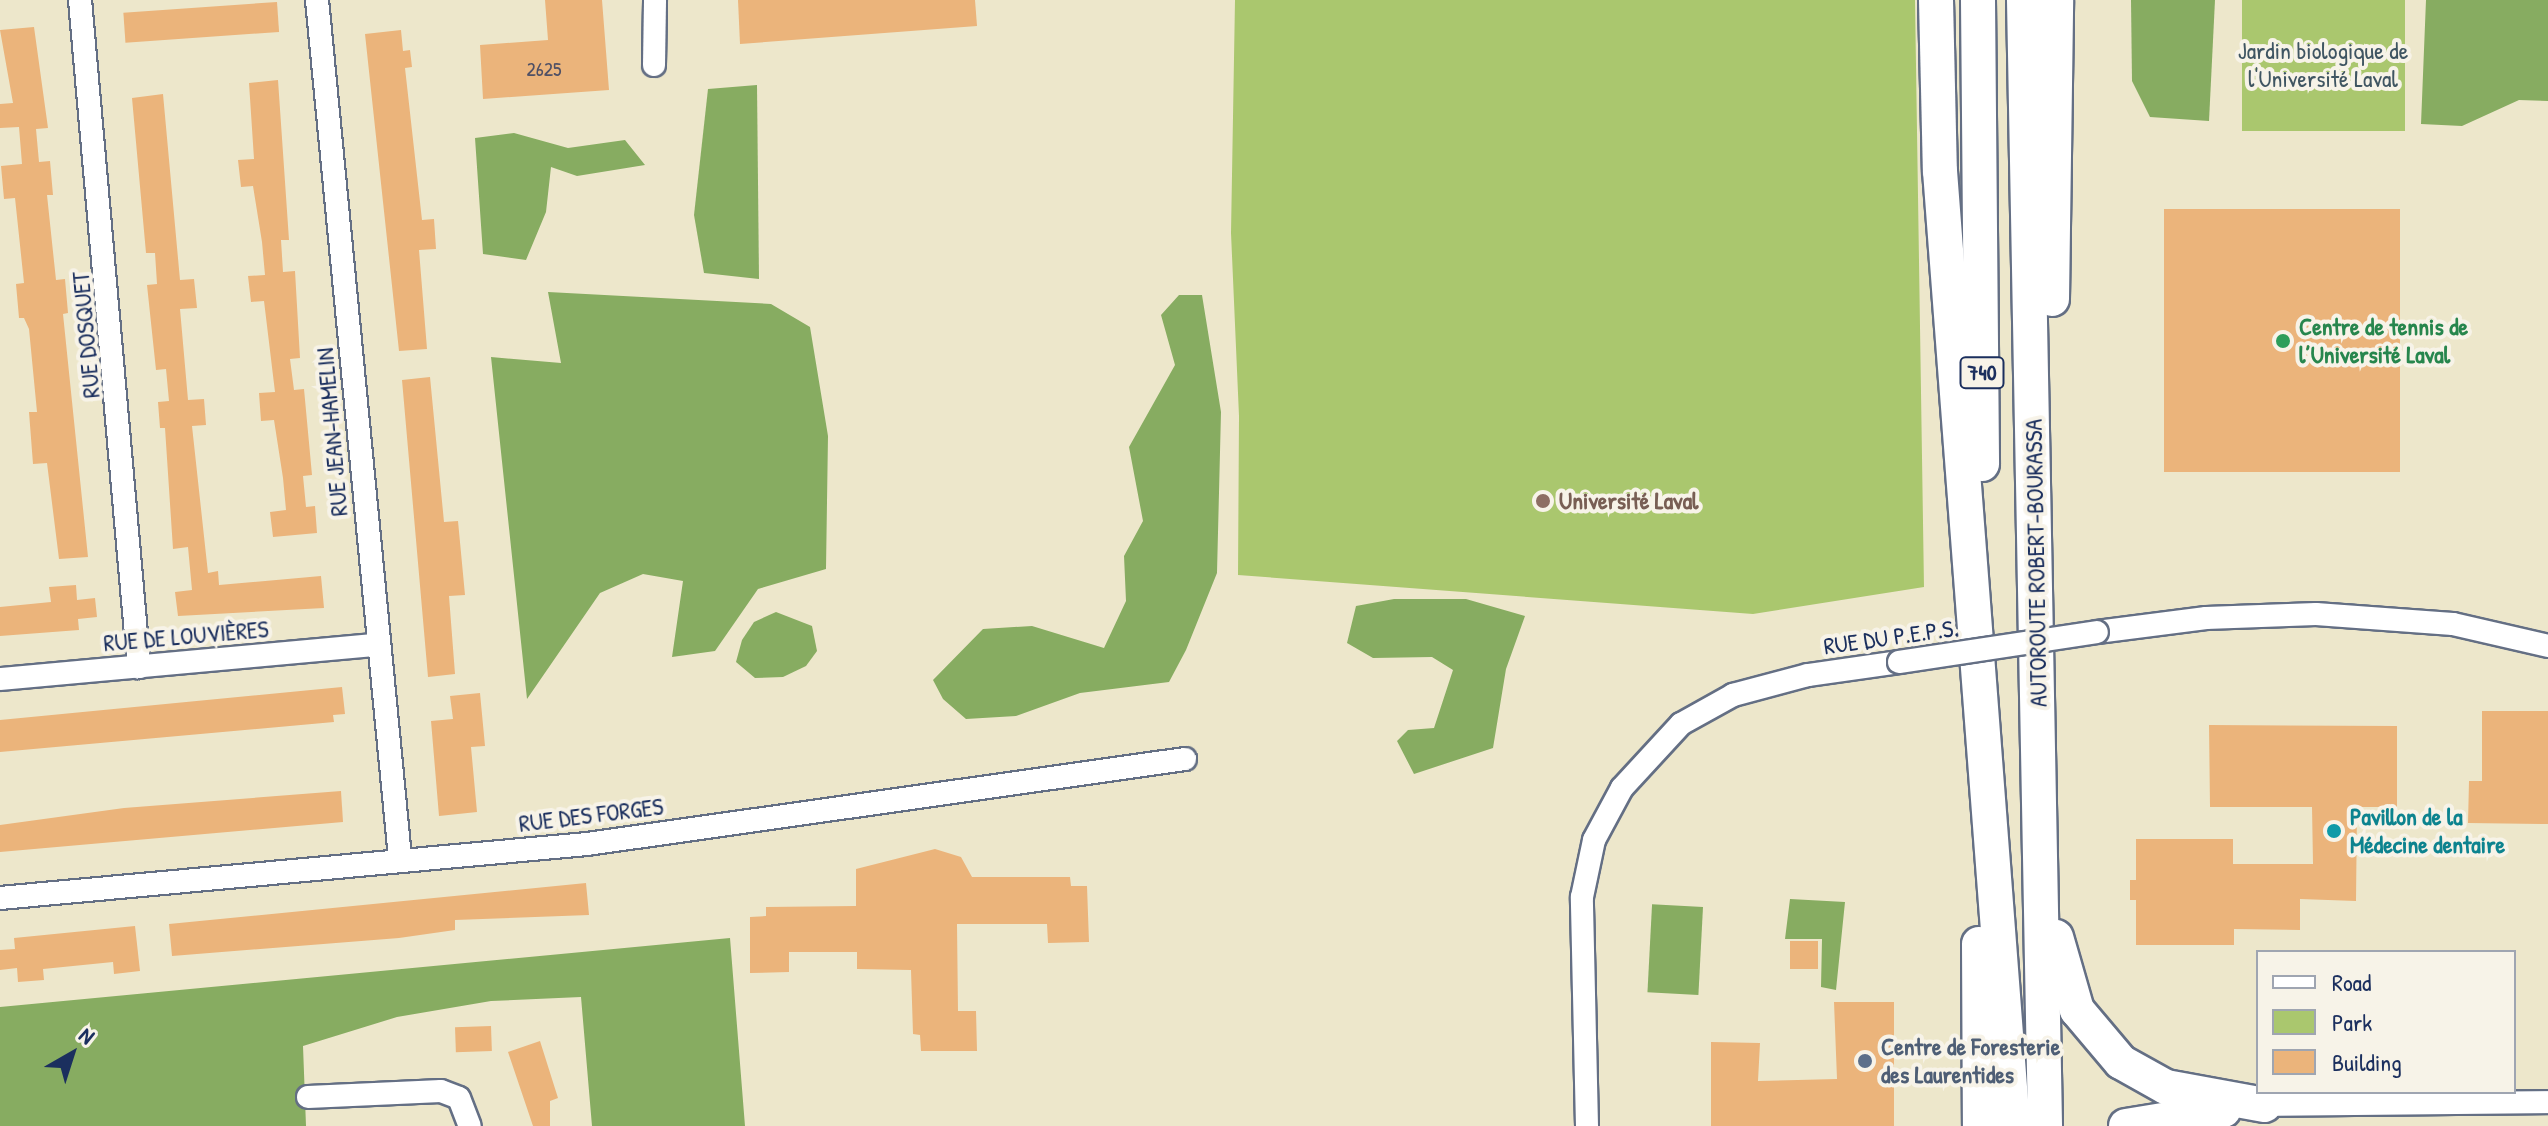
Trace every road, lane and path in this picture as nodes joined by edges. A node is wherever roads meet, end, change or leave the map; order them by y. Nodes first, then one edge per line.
1 (80, 0) edge
2 (317, 0) edge
3 (655, 0) edge
4 (1936, 0) edge
5 (1978, 0) edge
6 (2024, 0) edge
7 (2056, 0) edge
8 (654, 65) dead end
9 (2036, 565) junction
10 (376, 645) junction
11 (2548, 646) edge
12 (139, 667) junction
13 (0, 679) edge
14 (1983, 747) junction
15 (1185, 759) dead end
16 (2042, 836) junction
17 (400, 858) junction
18 (0, 898) edge
19 (308, 1097) dead end
20 (2548, 1102) edge
21 (2264, 1105) junction
22 (470, 1126) edge
23 (1587, 1126) edge
24 (1980, 1126) edge
25 (2013, 1126) edge
26 (2045, 1126) edge
27 (2126, 1126) edge

1 - 12 street, RUE DOSQUET
2 - 10 street, RUE JEAN-HAMELIN
3 - 8 street
4 - 14 highway
5 - 14 highway, 740
6 - 9 highway, AUTOROUTE ROBERT-BOURASSA / 740
7 - 9 highway
9 - 16 highway, AUTOROUTE ROBERT-BOURASSA / 740
10 - 12 street, RUE DE LOUVIÈRES
10 - 17 street, RUE JEAN-HAMELIN
11 - 23 street, RUE DU P.E.P.S., bridge
12 - 13 street, RUE DE LOUVIÈRES
14 - 24 highway, 740
14 - 25 highway
15 - 17 street, RUE DES FORGES
16 - 21 highway
16 - 26 highway, AUTOROUTE ROBERT-BOURASSA / 740
17 - 18 street, RUE DES FORGES
19 - 22 street
20 - 21 street
21 - 27 highway

